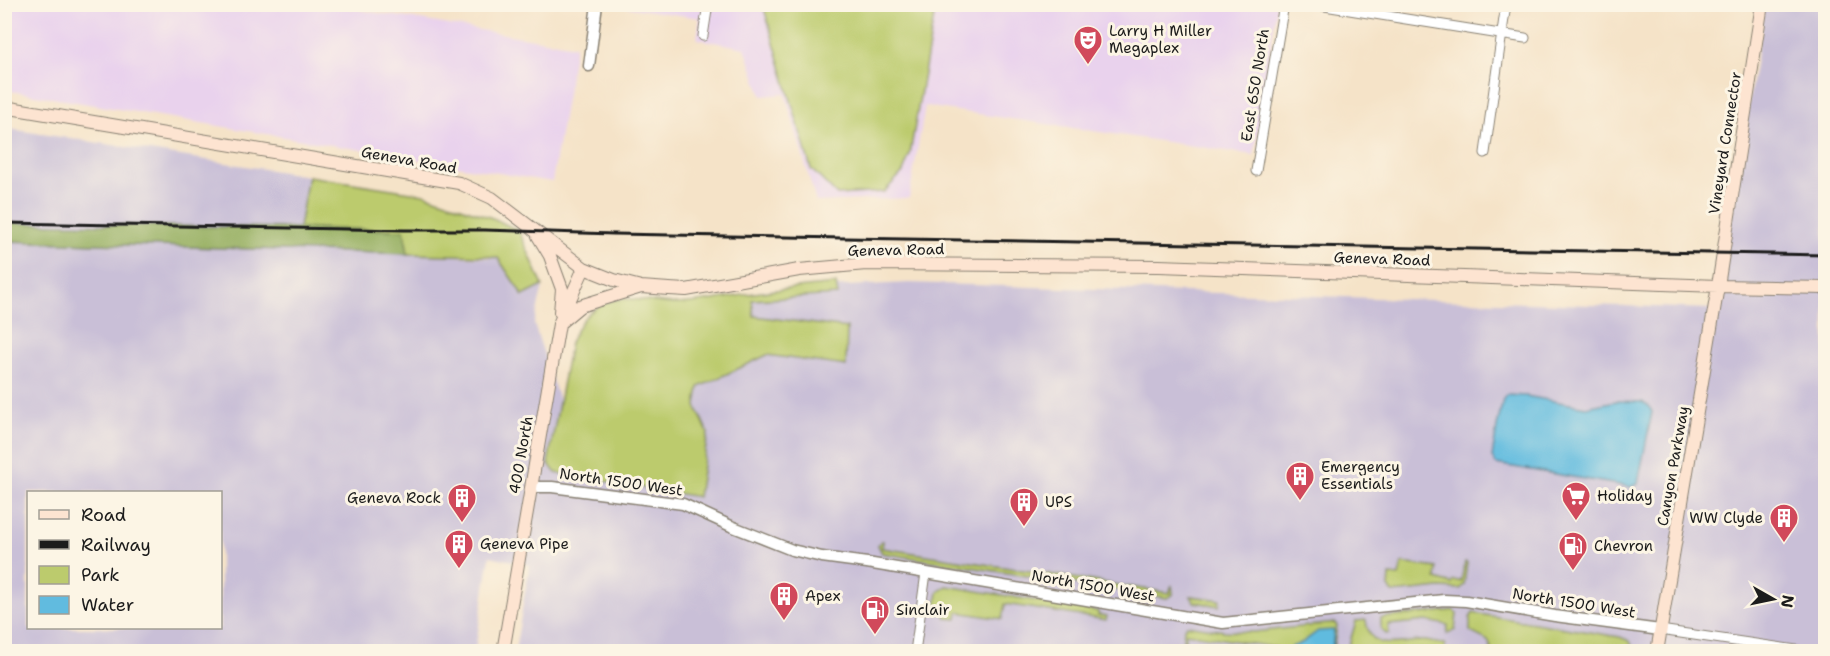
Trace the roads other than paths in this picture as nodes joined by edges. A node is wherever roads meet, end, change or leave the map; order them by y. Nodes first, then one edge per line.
1 (597, 4) edge
2 (708, 4) edge
3 (1284, 4) edge
4 (1312, 4) edge
5 (1506, 4) edge
6 (1762, 4) edge
7 (1502, 34) junction
8 (703, 36) dead end
9 (1525, 38) dead end
10 (589, 66) dead end
11 (4, 107) edge
12 (1485, 153) dead end
13 (1256, 171) dead end
14 (536, 232) junction
15 (584, 268) junction
16 (1718, 286) junction
17 (641, 287) junction
18 (1826, 288) edge
19 (559, 324) junction
20 (531, 487) junction
21 (926, 573) junction
22 (1660, 630) junction
23 (502, 651) edge
24 (915, 651) edge
25 (1657, 651) edge
26 (1810, 651) edge

1 - 10 street
2 - 8 street
3 - 13 street, East 650 North
4 - 7 street
5 - 7 street
6 - 16 main road, Vineyard Connector
7 - 9 street
7 - 12 street
11 - 14 main road, Geneva Road
14 - 15 main road, Geneva Road
14 - 19 main road
15 - 17 main road, Geneva Road
15 - 19 main road, 400 North
16 - 17 main road, Geneva Road
16 - 18 main road, Geneva Road
16 - 22 main road, Canyon Parkway
17 - 19 main road
19 - 20 main road, 400 North
20 - 21 street, North 1500 West
20 - 23 main road, 400 North
21 - 22 street, North 1500 West
21 - 24 street
22 - 25 main road, Canyon Parkway
22 - 26 street

